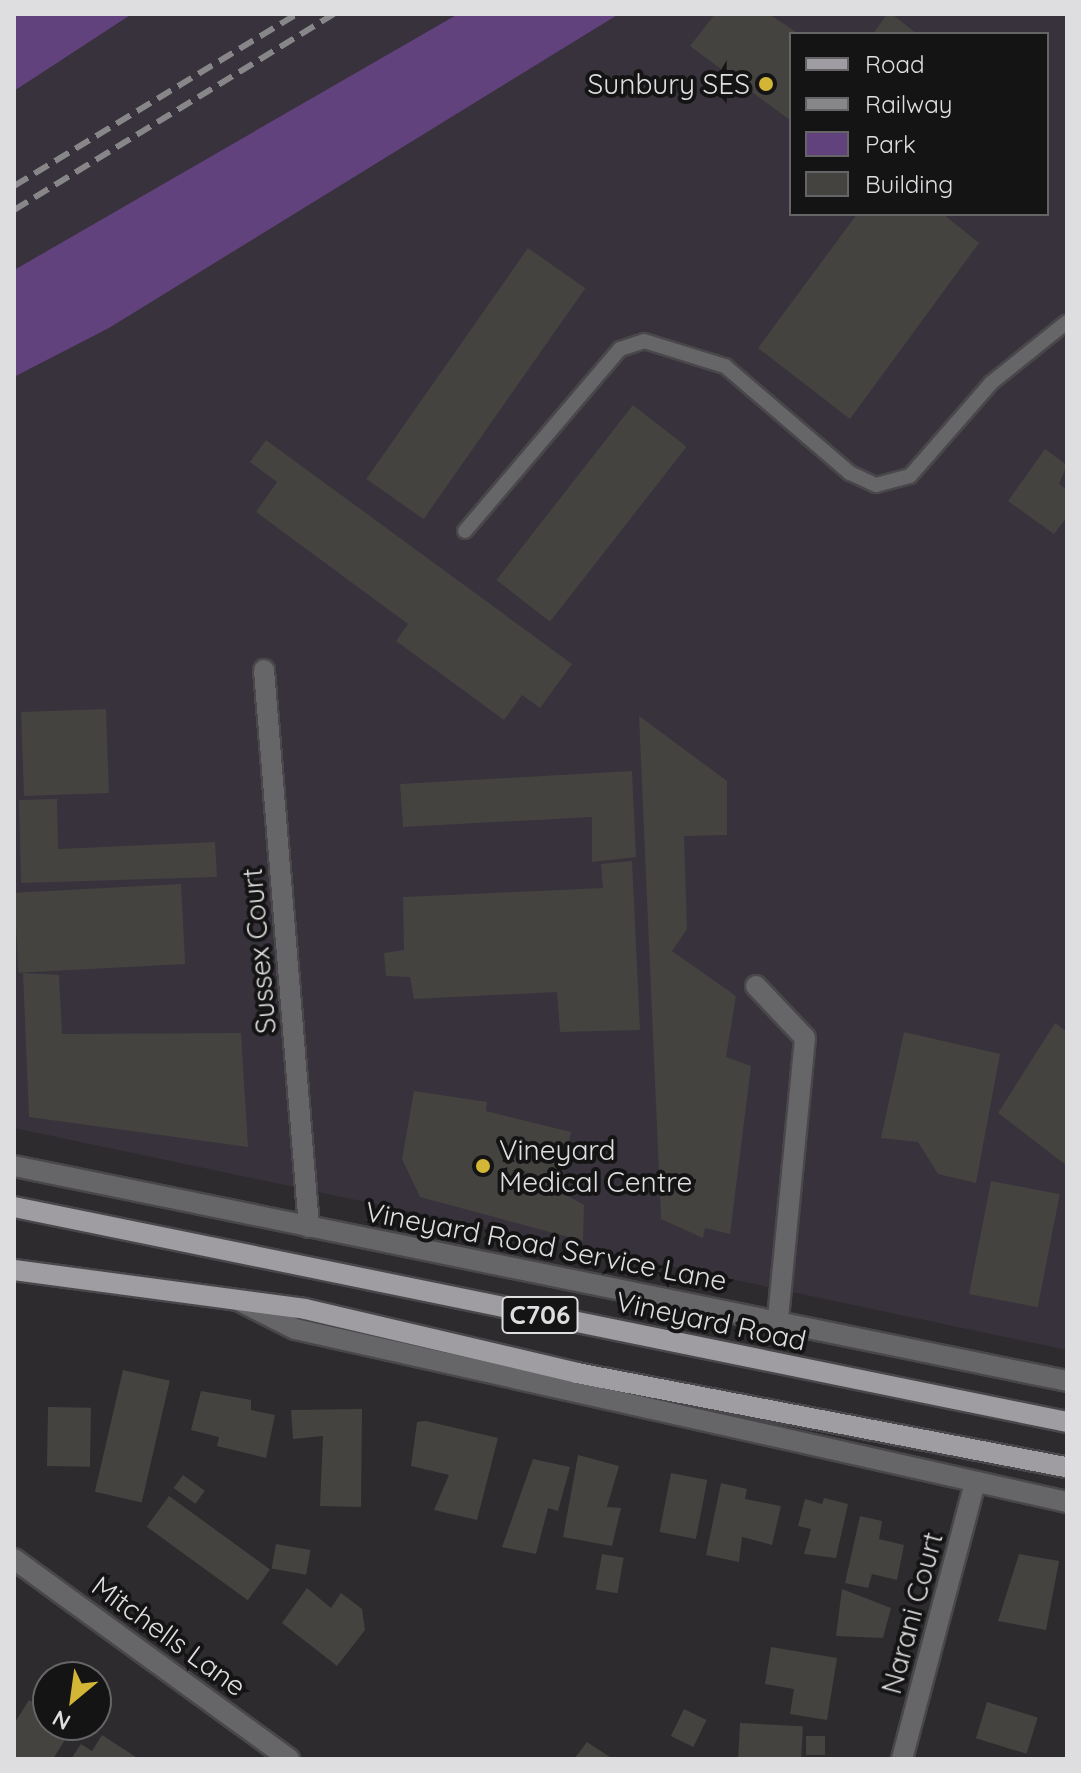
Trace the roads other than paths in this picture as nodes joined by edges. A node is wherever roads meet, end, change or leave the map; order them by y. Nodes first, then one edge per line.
1 (1067, 322) edge
2 (465, 531) dead end
3 (264, 670) dead end
4 (756, 986) dead end
5 (14, 1166) edge
6 (14, 1207) edge
7 (309, 1227) junction
8 (14, 1270) edge
9 (233, 1297) junction
10 (778, 1320) junction
11 (1067, 1381) edge
12 (1067, 1422) edge
13 (1067, 1467) edge
14 (975, 1482) junction
15 (1067, 1502) edge
16 (14, 1559) edge
17 (289, 1759) edge
18 (902, 1759) edge

1 - 2 lane
3 - 7 street, Sussex Court
4 - 10 street
5 - 7 street, Vineyard Road Service Lane
6 - 12 main road, Vineyard Road / C706
7 - 10 street, Vineyard Road Service Lane
8 - 9 main road, C706
9 - 13 main road, C706
9 - 14 street
10 - 11 street, Vineyard Road Service Lane
14 - 15 street
14 - 18 street, Narani Court
16 - 17 street, Mitchells Lane

